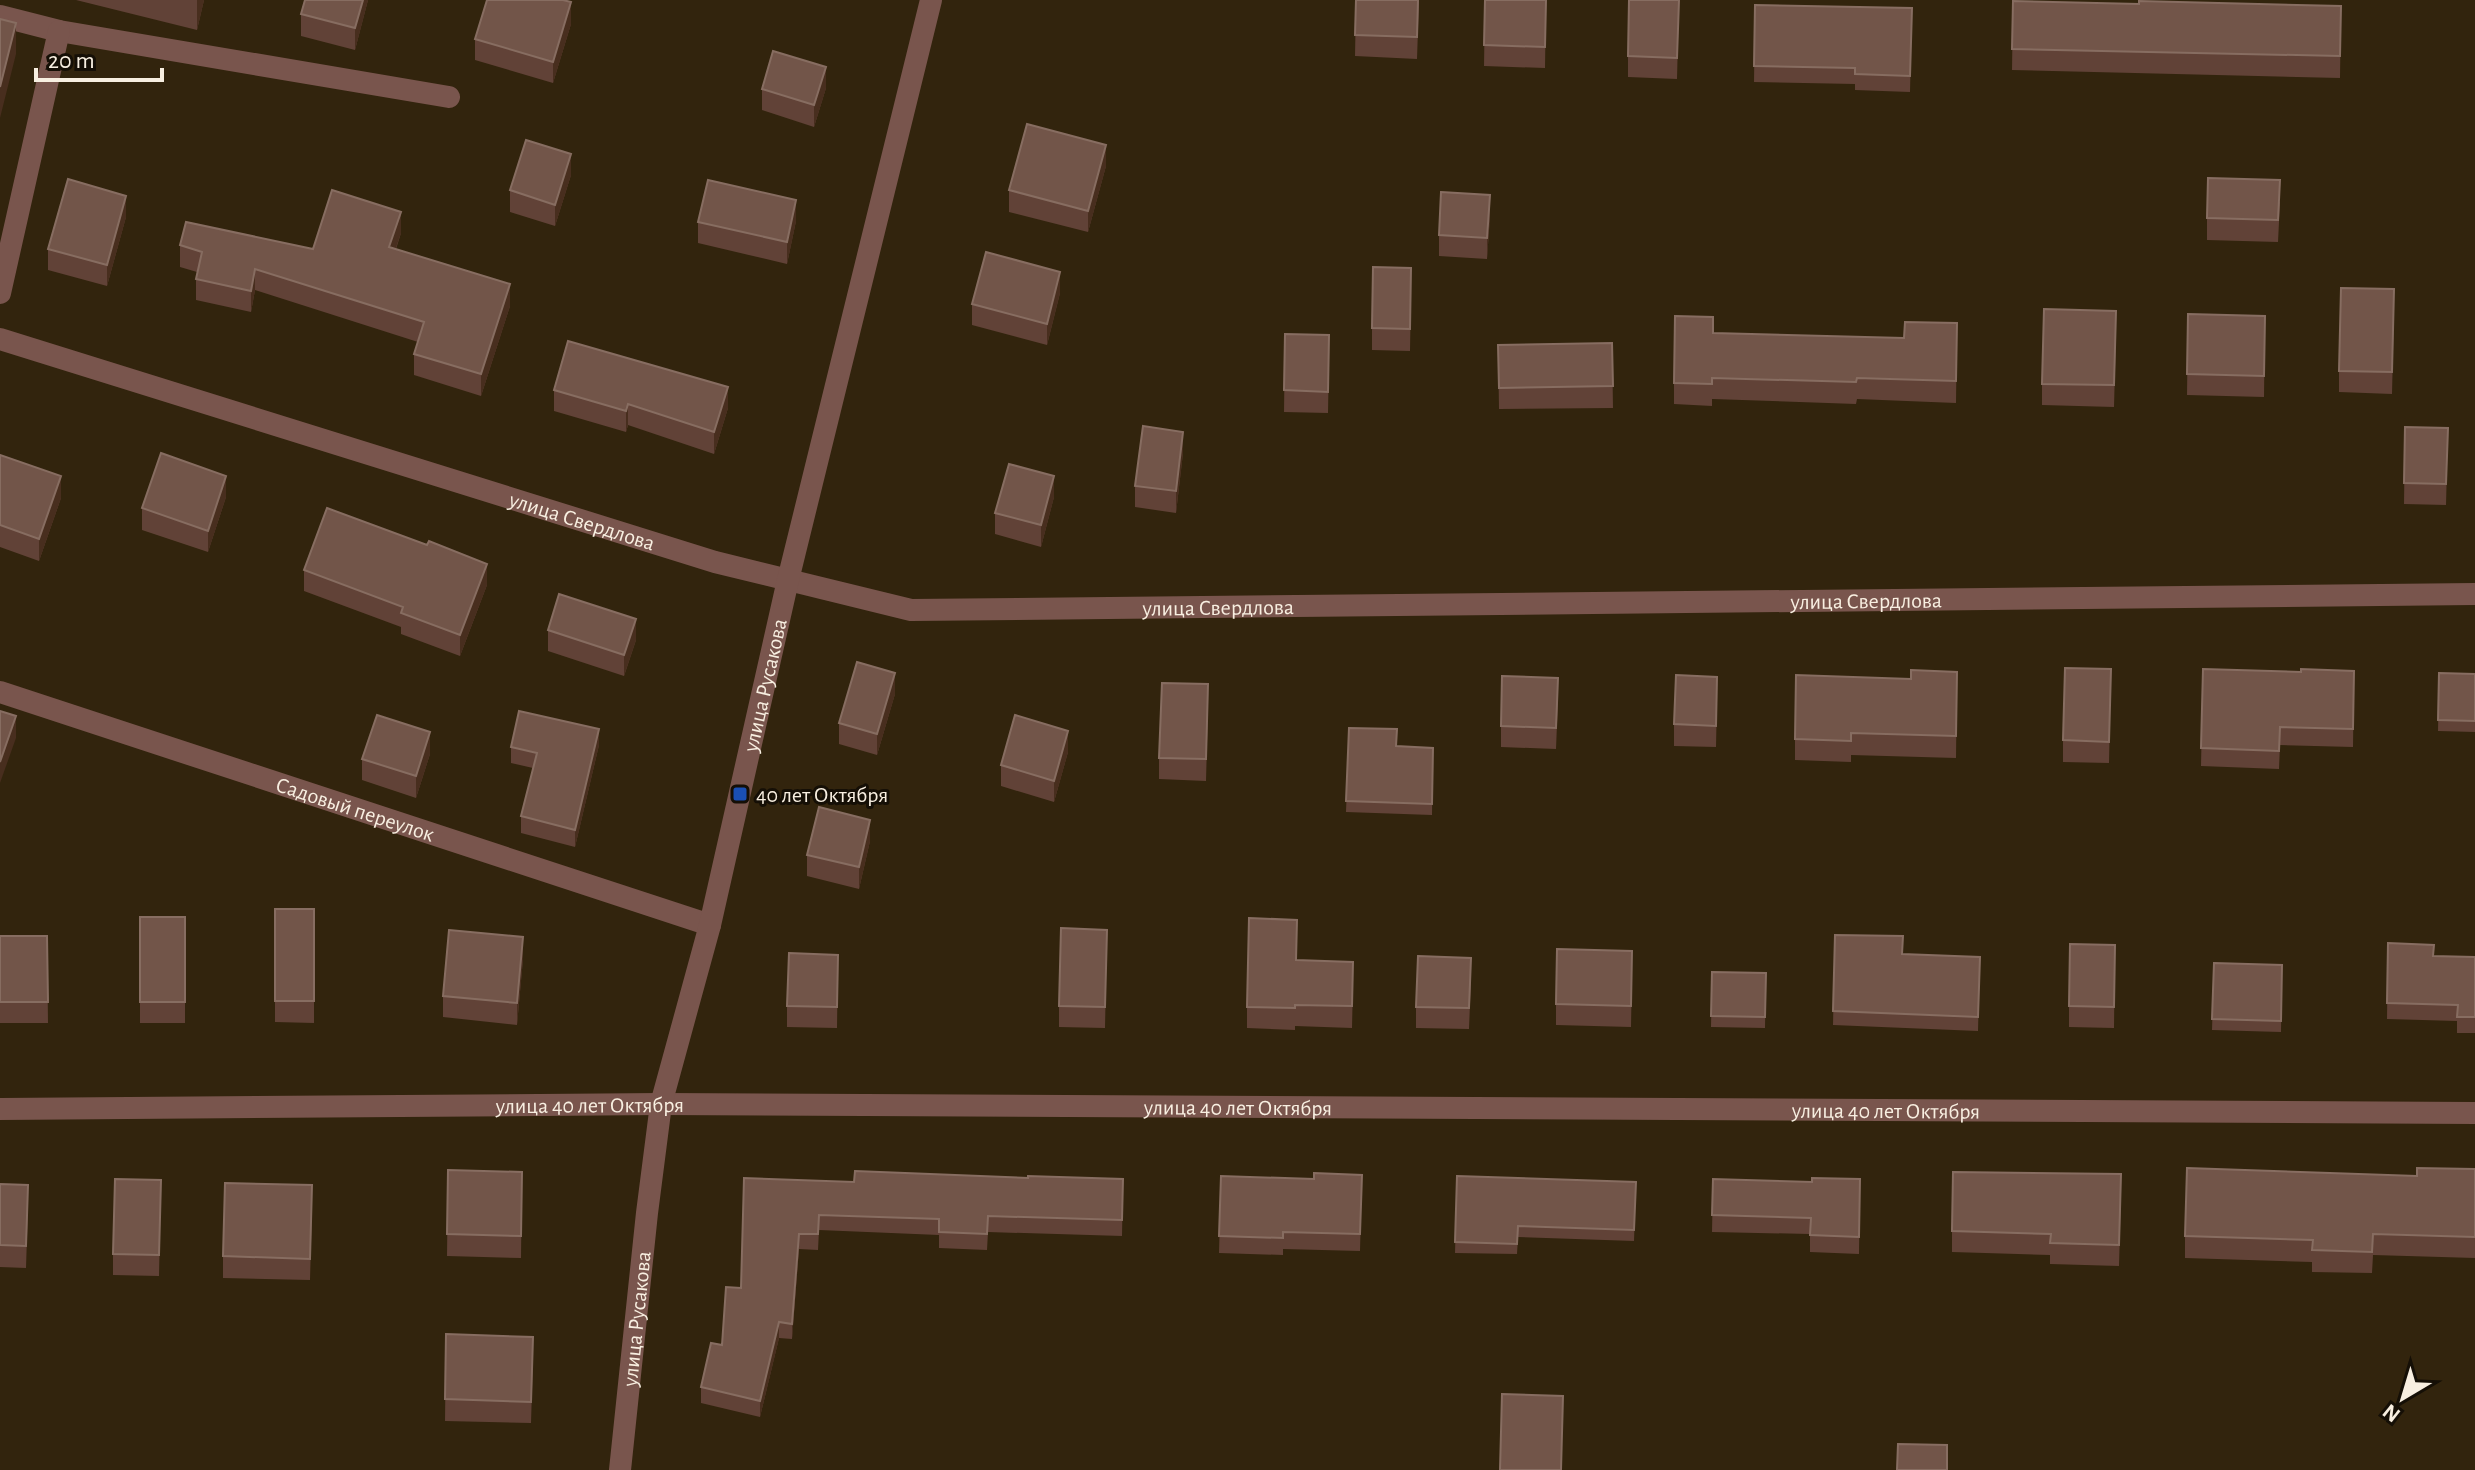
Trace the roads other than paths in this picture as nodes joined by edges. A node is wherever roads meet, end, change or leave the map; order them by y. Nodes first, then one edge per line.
1 (931, 0) edge
2 (0, 16) edge
3 (59, 31) junction
4 (449, 97) dead end
5 (0, 293) edge
6 (0, 339) edge
7 (788, 580) junction
8 (2475, 594) edge
9 (0, 692) edge
10 (710, 925) junction
11 (661, 1104) junction
12 (0, 1109) edge
13 (2475, 1113) edge
14 (620, 1470) edge

1 - 7 street, улица Русакова
2 - 3 street
3 - 4 street
3 - 5 street
6 - 7 street, улица Свердлова
7 - 8 street, улица Свердлова
7 - 10 street, улица Русакова
9 - 10 street, Садовый переулок
10 - 11 street, улица Русакова
11 - 12 street, улица 40 лет Октября
11 - 13 street, улица 40 лет Октября
11 - 14 street, улица Русакова

